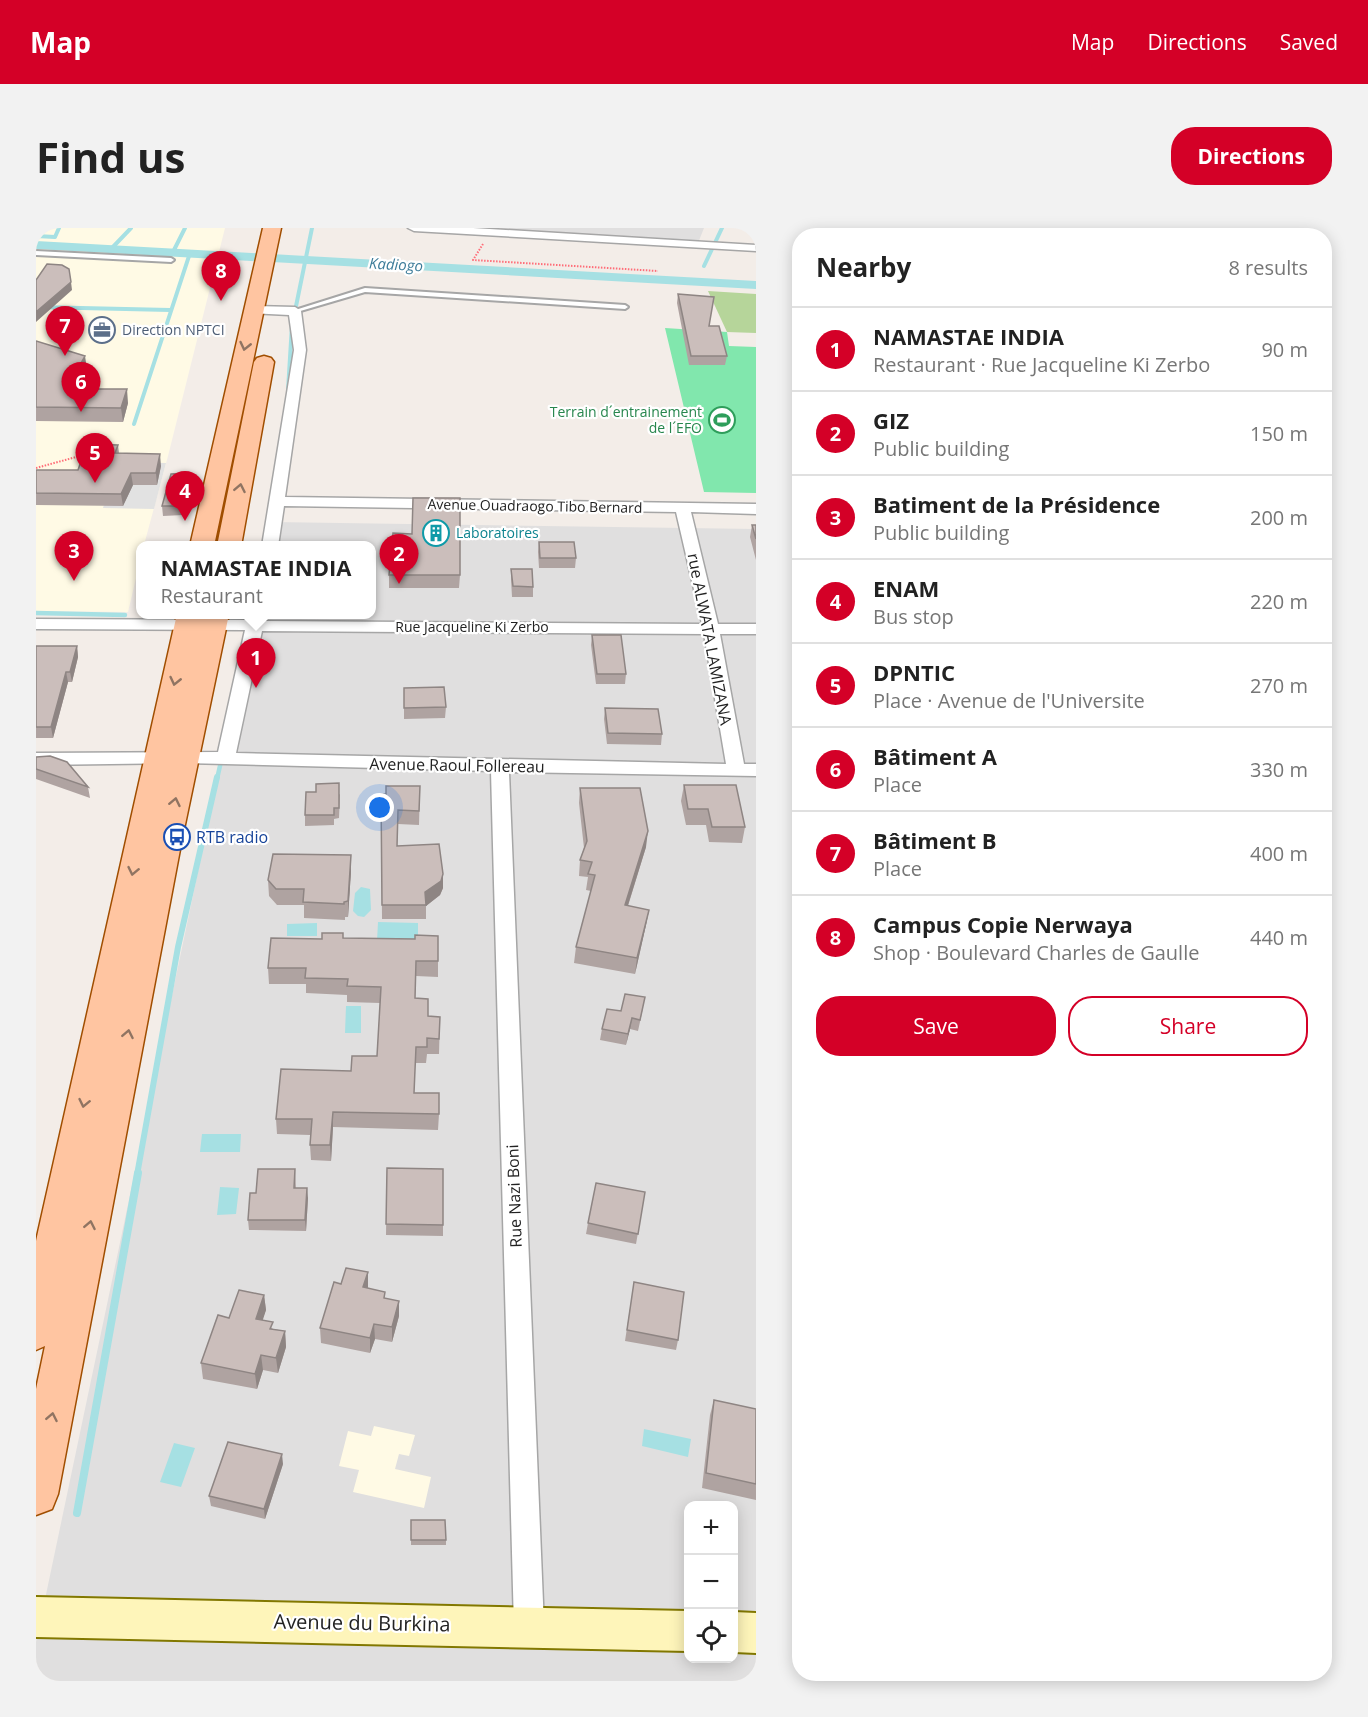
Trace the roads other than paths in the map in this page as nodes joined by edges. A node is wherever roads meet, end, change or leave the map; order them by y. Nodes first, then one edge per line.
1 (272, 228) edge
2 (414, 228) edge
3 (487, 231) edge
4 (614, 234) edge
5 (756, 248) edge
6 (36, 253) edge
7 (171, 260) dead end
8 (625, 307) dead end
9 (264, 311) junction
10 (296, 311) junction
11 (279, 501) junction
12 (683, 509) junction
13 (756, 509) edge
14 (203, 541) edge
15 (230, 541) edge
16 (271, 541) edge
17 (202, 619) edge
18 (256, 620) edge
19 (36, 624) edge
20 (711, 628) junction
21 (756, 629) edge
22 (171, 758) junction
23 (36, 759) edge
24 (226, 759) junction
25 (500, 766) junction
26 (736, 770) junction
27 (756, 771) edge
28 (36, 1332) edge
29 (36, 1494) edge
30 (36, 1617) edge
31 (528, 1626) junction
32 (684, 1631) edge
33 (738, 1632) edge
34 (756, 1633) edge

1 - 9 main road
2 - 3 street
3 - 4 street
4 - 5 street
6 - 7 lane
8 - 10 lane
9 - 10 street
9 -> 14 main road
15 -> 9 main road
10 - 11 street
11 - 12 street, Avenue Ouadraogo Tibo Bernard
11 - 16 street
12 - 13 street, Avenue Ouadraogo Tibo Bernard
12 - 20 street, rue ALWATA LAMIZANA
17 - 18 street, Rue Jacqueline Ki Zerbo
17 - 19 street, Rue Jacqueline Ki Zerbo
17 - 22 main road
18 - 20 street, Rue Jacqueline Ki Zerbo
18 - 24 street
20 - 21 street, Rue Jacqueline Ki Zerbo
20 - 26 street, rue ALWATA LAMIZANA
22 - 23 street, Avenue Raoul Follereau
22 - 24 street, Avenue Raoul Follereau
22 -> 28 main road
29 -> 22 main road
24 - 25 street, Avenue Raoul Follereau
25 - 26 street, Avenue Raoul Follereau
25 - 31 street, Rue Nazi Boni
26 - 27 street, Avenue Raoul Follereau
30 - 31 main road, Avenue du Burkina
31 - 32 main road, Avenue du Burkina
33 - 34 main road

